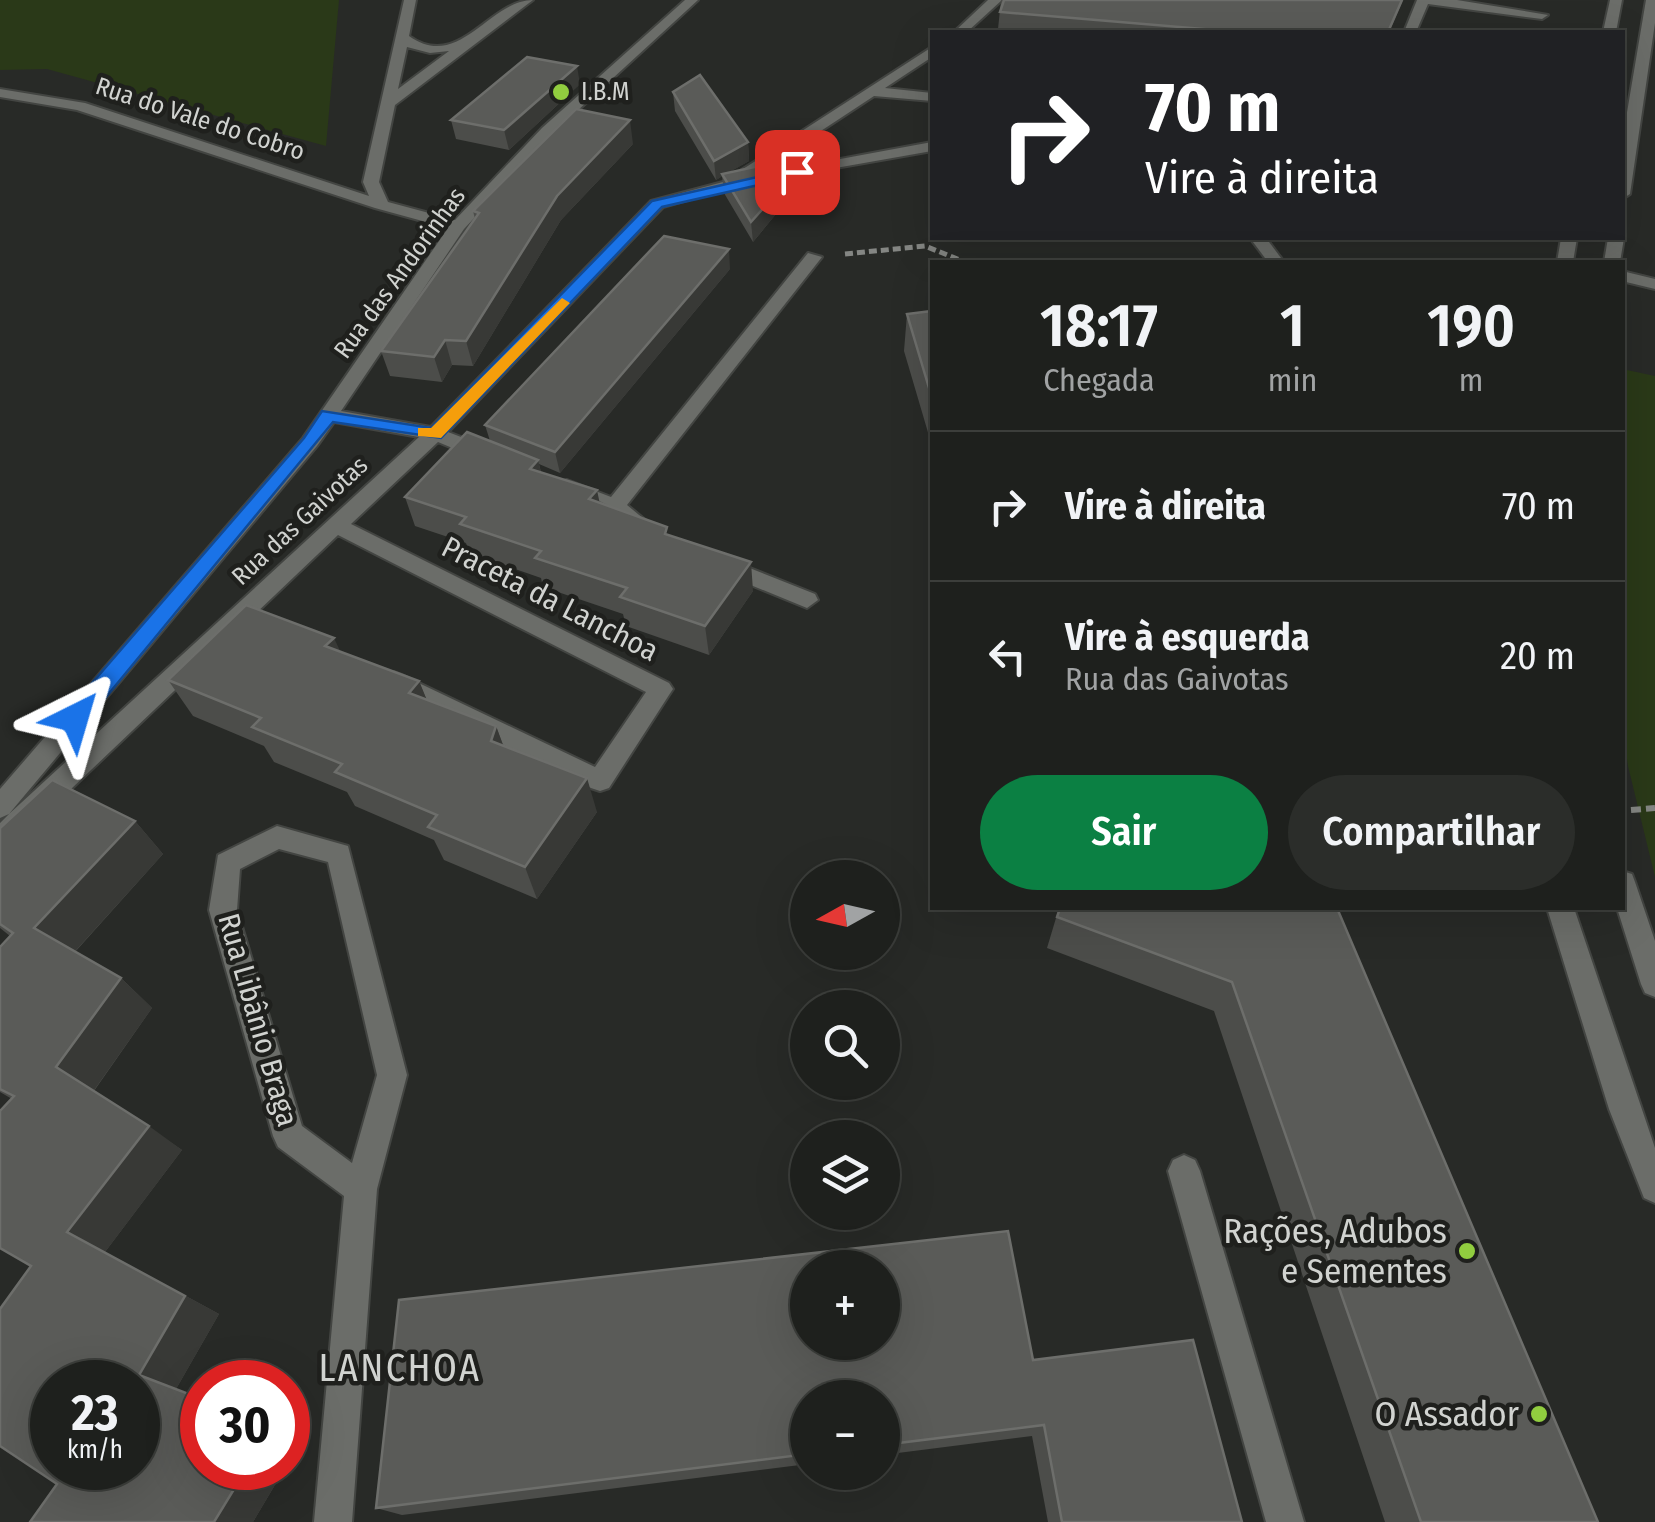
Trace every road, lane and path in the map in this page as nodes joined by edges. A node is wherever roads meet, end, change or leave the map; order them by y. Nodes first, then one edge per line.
1 (410, 0) edge
2 (527, 0) edge
3 (692, 0) edge
4 (996, 0) edge
5 (1425, 0) edge
6 (1616, 0) edge
7 (1652, 0) edge
8 (1542, 16) dead end
9 (962, 30) edge
10 (1411, 30) edge
11 (1609, 30) edge
12 (402, 37) junction
13 (474, 40) junction
14 (930, 52) edge
15 (871, 91) junction
16 (0, 93) edge
17 (930, 97) edge
18 (387, 104) junction
19 (930, 147) edge
20 (1625, 175) edge
21 (729, 185) junction
22 (381, 205) junction
23 (458, 226) junction
24 (814, 258) joint
25 (960, 260) edge
26 (1625, 277) edge
27 (1655, 284) edge
28 (328, 415) junction
29 (435, 434) junction
30 (507, 463) edge
31 (543, 478) edge
32 (615, 506) junction
33 (336, 525) junction
34 (657, 538) edge
35 (707, 558) edge
36 (806, 600) dead end
37 (370, 669) edge
38 (0, 807) edge
39 (1655, 808) edge
40 (1631, 810) dead end
41 (0, 840) edge
42 (1625, 891) edge
43 (1561, 910) edge
44 (1655, 984) edge
45 (1184, 1171) dead end
46 (1655, 1187) edge
47 (360, 1189) junction
48 (332, 1522) edge
49 (1285, 1522) edge

1 - 12 street
2 - 13 street
3 - 23 street, Rua das Andorinhas
4 - 9 street
5 - 8 street
5 - 10 street
6 - 11 street
7 - 20 street
12 - 13 street
12 - 18 street
13 - 18 street
14 - 15 street, Rua das Gaivotas
15 - 17 street
15 - 21 street, Rua das Gaivotas
16 - 22 street, Rua do Vale do Cobro
18 - 22 street
19 - 21 street
21 - 29 street, Rua das Gaivotas
22 - 23 street, Rua do Vale do Cobro
23 - 28 street, Rua das Andorinhas
24 - 25 path
24 - 32 street
26 - 27 street
28 - 29 street
28 - 38 street, Rua das Andorinhas
29 - 30 street
29 - 33 street, Rua das Gaivotas
31 - 32 street
32 - 34 street
33 - 37 street, Praceta da Lanchoa
33 - 41 street, Rua das Gaivotas
35 - 36 street
39 - 40 path
42 - 44 street
43 - 46 street
45 - 49 street
47 - 47 street, Rua Libânio Braga
47 - 48 street, Rua Libânio Braga

